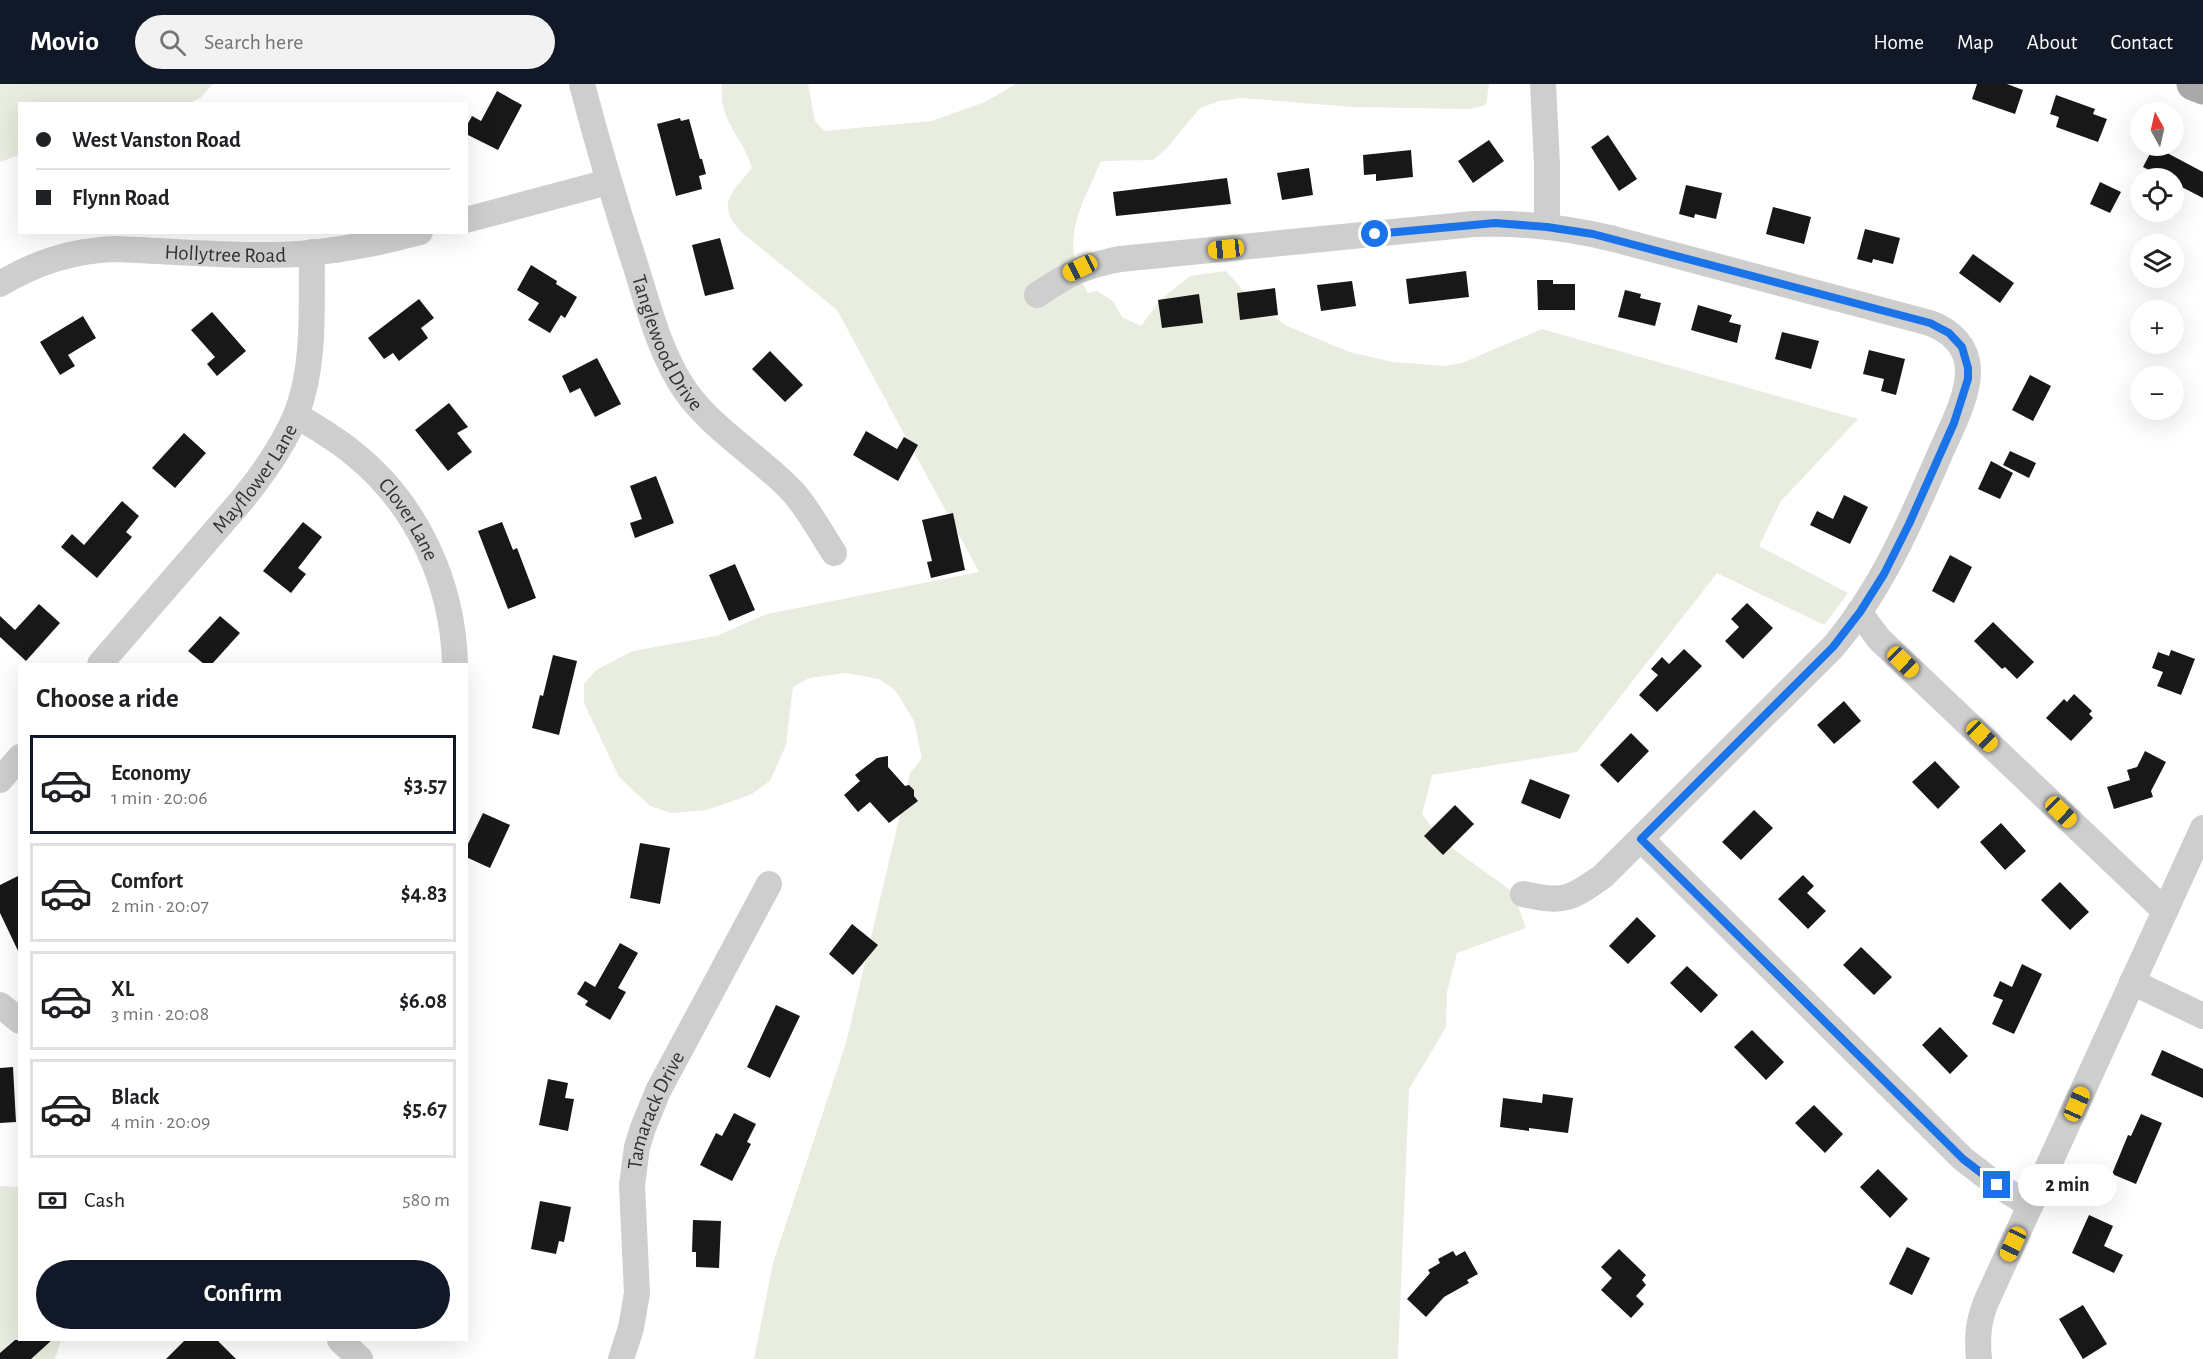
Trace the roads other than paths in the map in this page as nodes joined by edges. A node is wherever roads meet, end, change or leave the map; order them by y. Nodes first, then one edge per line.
1 (582, 84) edge
2 (1543, 84) edge
3 (2193, 84) edge
4 (2203, 88) edge
5 (608, 182) junction
6 (468, 219) edge
7 (1547, 227) junction
8 (413, 234) edge
9 (312, 252) junction
10 (0, 284) edge
11 (1037, 295) dead end
12 (296, 415) junction
13 (834, 553) dead end
14 (1860, 612) junction
15 (101, 663) edge
16 (455, 663) edge
17 (18, 760) edge
18 (0, 780) edge
19 (2203, 828) edge
20 (1641, 839) junction
21 (769, 884) dead end
22 (1523, 894) dead end
23 (2165, 911) junction
24 (2132, 982) junction
25 (0, 1005) edge
26 (2203, 1016) edge
27 (18, 1019) edge
28 (2030, 1205) junction
29 (341, 1341) edge
30 (360, 1359) edge
31 (621, 1359) edge
32 (1979, 1359) edge

1 - 5 street, Tanglewood Drive
2 - 7 street
3 - 4 main road
5 - 6 street
5 - 13 street, Tanglewood Drive
7 - 11 street
7 - 14 street
8 - 9 street, Hollytree Road
9 - 10 street, Hollytree Road
9 - 12 street, Mayflower Lane
12 - 15 street, Mayflower Lane
12 - 16 street, Clover Lane
14 - 20 street
14 - 23 street
17 - 18 street
19 - 23 street
20 - 22 street
20 - 28 street
21 - 31 street, Tamarack Drive
23 - 24 street
24 - 26 street
24 - 28 street
25 - 27 street
28 - 32 street
29 - 30 street

